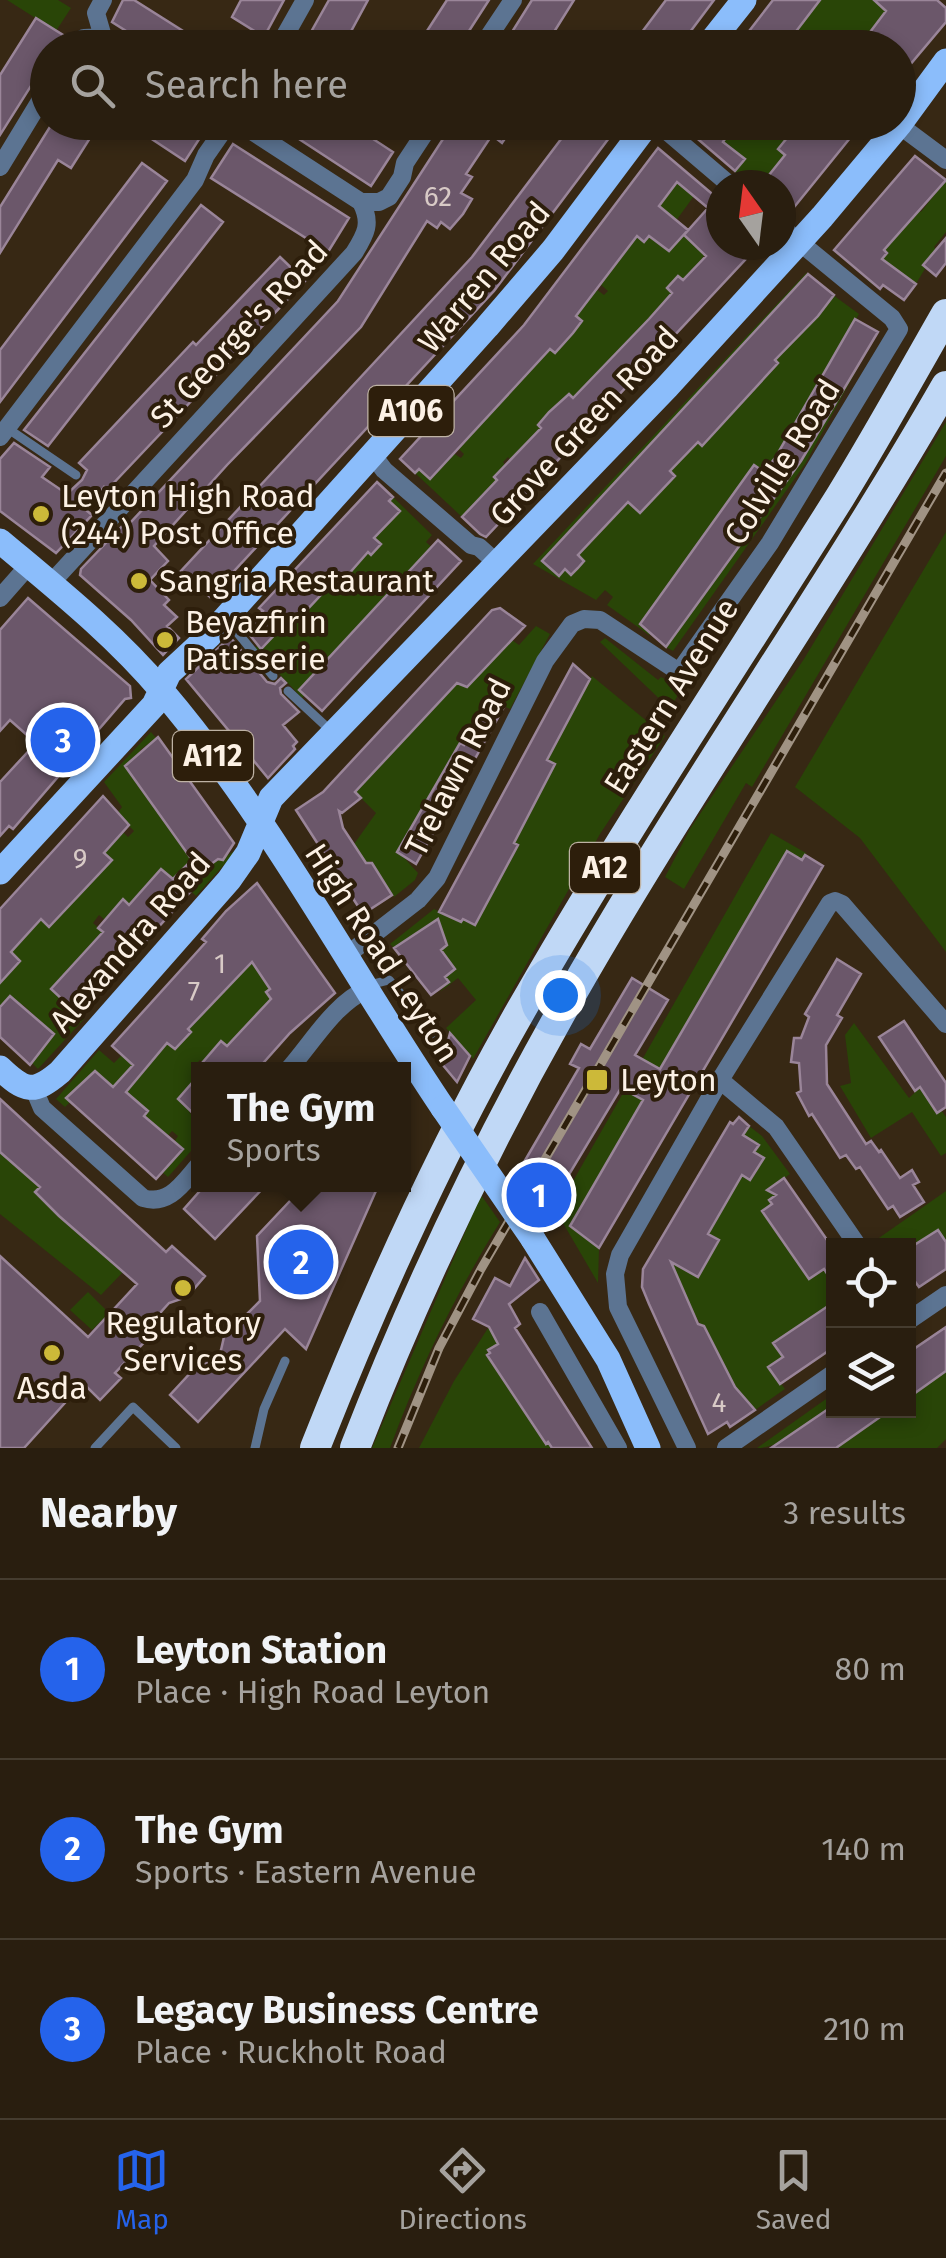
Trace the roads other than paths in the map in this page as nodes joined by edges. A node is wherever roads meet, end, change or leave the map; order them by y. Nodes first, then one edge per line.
1 (103, 0) edge
2 (305, 0) edge
3 (513, 0) edge
4 (744, 0) edge
5 (105, 30) edge
6 (288, 30) edge
7 (493, 30) edge
8 (720, 30) edge
9 (946, 61) edge
10 (916, 102) edge
11 (30, 117) edge
12 (916, 138) edge
13 (216, 140) edge
14 (266, 140) edge
15 (421, 140) edge
16 (638, 140) edge
17 (674, 140) edge
18 (884, 140) edge
19 (946, 160) edge
20 (0, 166) edge
21 (711, 170) edge
22 (361, 202) junction
23 (796, 228) edge
24 (796, 239) edge
25 (769, 260) edge
26 (946, 314) edge
27 (946, 386) edge
28 (2, 429) edge
29 (372, 454) junction
30 (76, 475) dead end
31 (0, 541) edge
32 (498, 564) junction
33 (29, 565) junction
34 (52, 582) junction
35 (0, 598) edge
36 (225, 618) junction
37 (564, 632) joint
38 (273, 676) dead end
39 (162, 690) junction
40 (288, 691) dead end
41 (334, 734) junction
42 (261, 824) junction
43 (0, 872) edge
44 (347, 955) junction
45 (367, 988) junction
46 (946, 1024) edge
47 (437, 1036) dead end
48 (295, 1062) edge
49 (0, 1068) edge
50 (720, 1080) junction
51 (34, 1089) junction
52 (191, 1174) edge
53 (852, 1238) edge
54 (946, 1295) edge
55 (540, 1312) dead end
56 (916, 1315) edge
57 (286, 1361) dead end
58 (826, 1379) edge
59 (95, 1448) edge
60 (176, 1448) edge
61 (255, 1448) edge
62 (315, 1448) edge
63 (354, 1448) edge
64 (618, 1448) edge
65 (648, 1448) edge
66 (687, 1448) edge
67 (726, 1448) edge

1 - 5 street
2 - 6 street
3 - 7 street
4 - 8 main road
9 - 10 main road, Grove Green Road
11 - 20 street
12 - 19 street
13 - 28 street
14 - 22 street
15 - 22 street
16 - 29 main road, Warren Road / A106
17 - 21 street
18 - 23 main road, Grove Green Road
22 - 34 street, St George's Road
24 - 37 street, Colville Road
25 - 32 main road, Grove Green Road
26 - 62 highway, Eastern Avenue / A12
27 - 63 highway, A12
28 - 30 lane
29 - 32 street
29 - 36 main road, Warren Road / A106
31 - 33 main road, High Road Leyton / A112
32 - 41 main road, Grove Green Road
33 - 34 main road, High Road Leyton / A112
33 - 35 street
34 - 39 main road, High Road Leyton / A112
36 - 38 lane
36 - 39 main road, Warren Road / A106
37 - 44 street, Trelawn Road
39 - 42 main road, High Road Leyton / A112
39 - 43 main road, A106
40 - 41 lane
41 - 42 main road, Grove Green Road
42 - 44 main road, High Road Leyton / A112
42 - 51 main road, Alexandra Road
44 - 45 main road, High Road Leyton / A112
45 - 47 lane
45 - 48 street
45 - 65 main road, High Road Leyton / A112, bridge
46 - 50 street
49 - 51 main road
50 - 53 street
50 - 66 street
51 - 52 street
54 - 56 street
55 - 64 street
57 - 61 lane
58 - 67 street
59 - 60 lane

